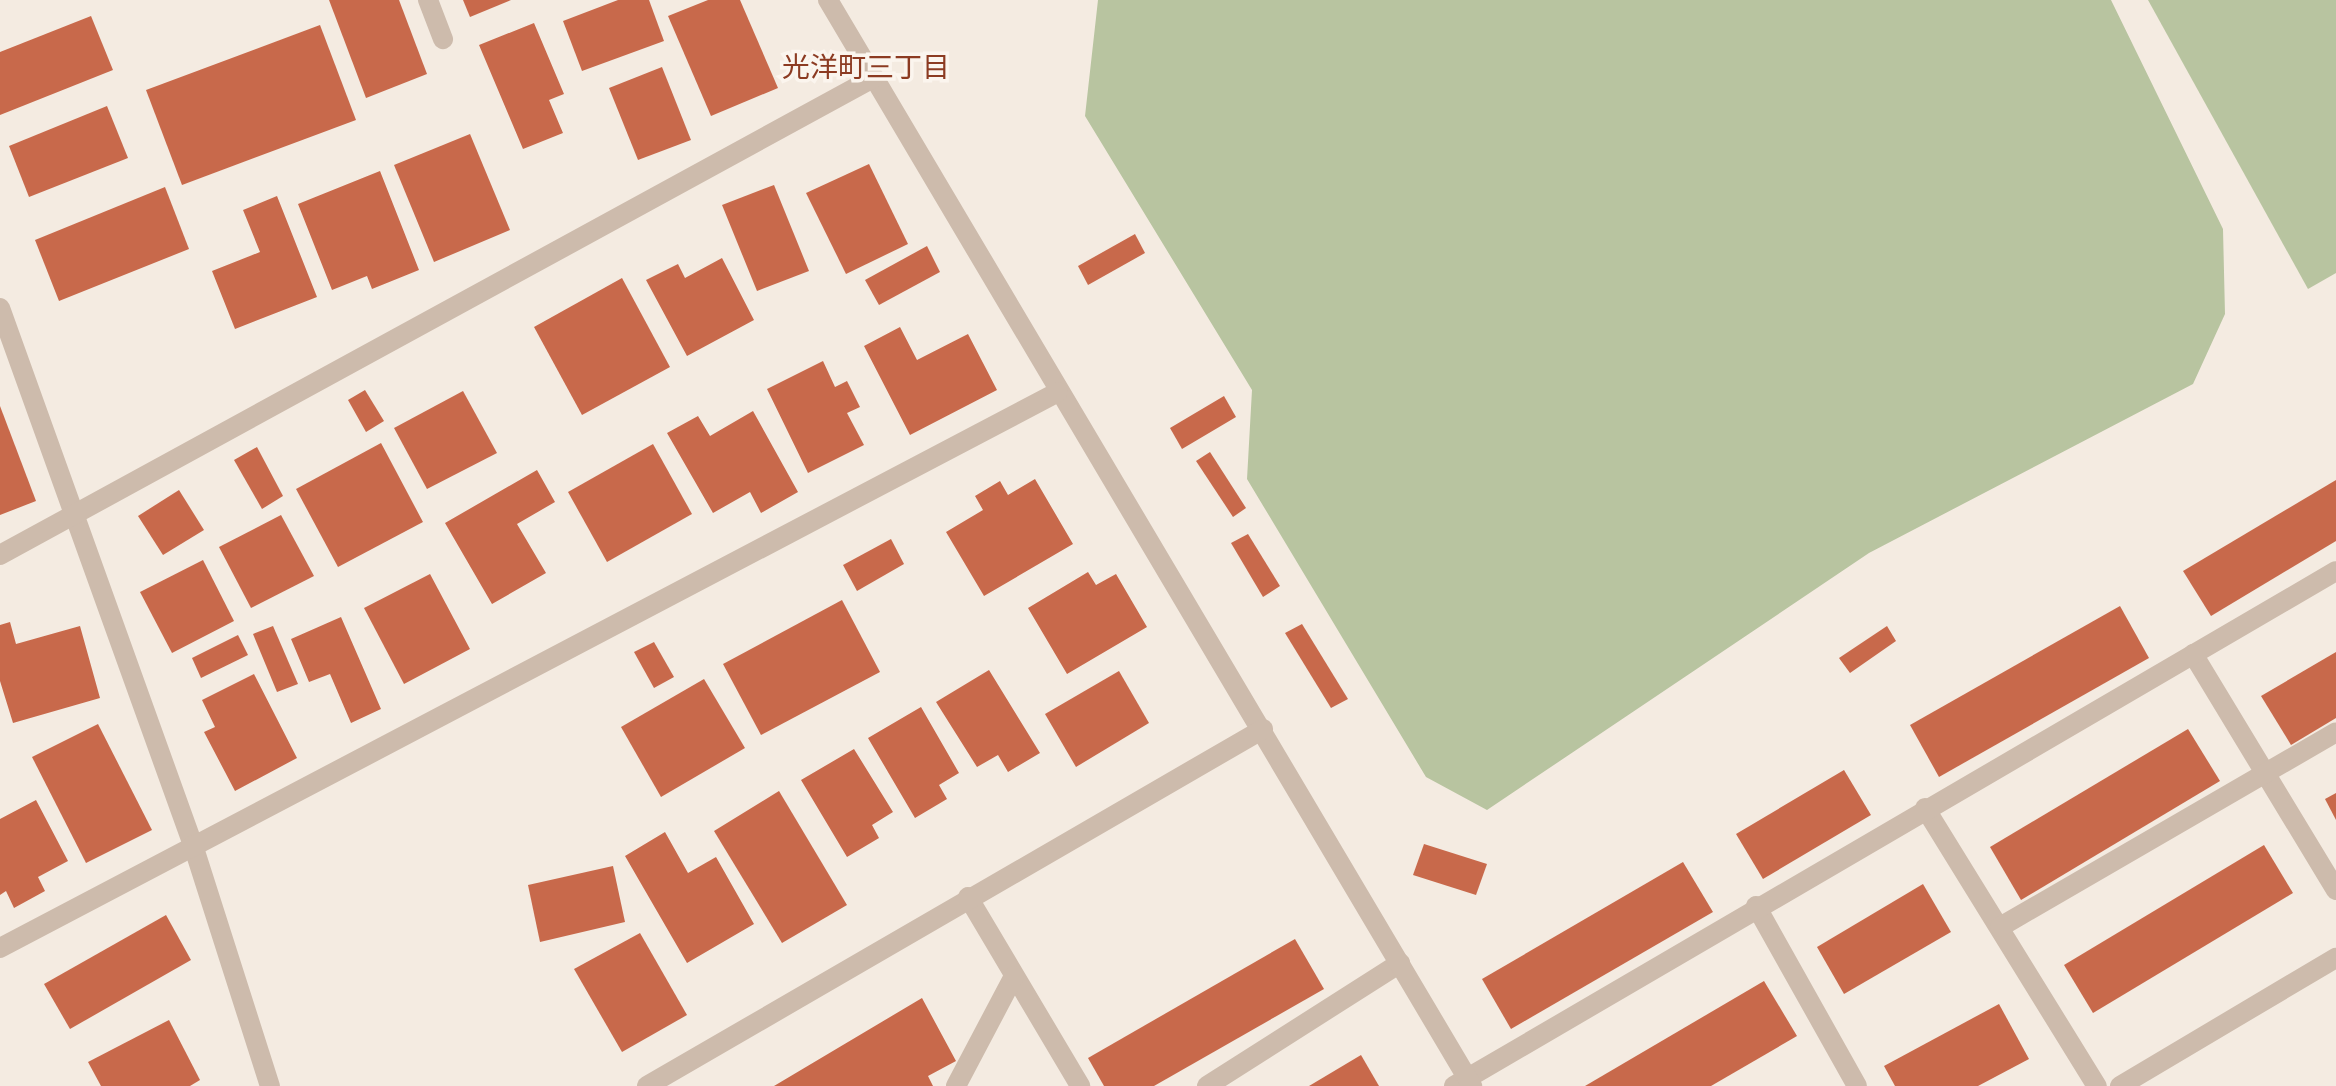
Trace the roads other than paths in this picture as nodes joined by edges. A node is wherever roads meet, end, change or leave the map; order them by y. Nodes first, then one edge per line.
1 (428, 0) edge
2 (828, 0) edge
3 (443, 39) dead end
4 (873, 78) junction
5 (0, 308) edge
6 (1058, 392) junction
7 (77, 511) junction
8 (0, 555) edge
9 (2336, 571) edge
10 (2193, 654) junction
11 (1263, 729) junction
12 (2336, 732) edge
13 (2266, 773) junction
14 (1925, 808) junction
15 (193, 845) junction
16 (2336, 890) edge
17 (968, 897) junction
18 (1756, 906) junction
19 (2000, 927) junction
20 (0, 948) edge
21 (2336, 958) edge
22 (1400, 963) junction
23 (1014, 976) junction
24 (1464, 1083) edge
25 (270, 1086) edge
26 (647, 1086) edge
27 (956, 1086) edge
28 (1080, 1086) edge
29 (1207, 1086) edge
30 (1857, 1086) edge
31 (2097, 1086) edge
32 (2120, 1086) edge

1 - 3 street
2 - 4 street
4 - 6 street
4 - 7 street
5 - 7 street
6 - 11 street
6 - 15 street
7 - 8 street
7 - 15 street
9 - 10 street
10 - 13 street
10 - 14 street
11 - 17 street
11 - 22 street
12 - 13 street
13 - 16 street
13 - 19 street
14 - 18 street
14 - 19 street
15 - 20 street
15 - 25 street
17 - 23 street
17 - 26 street
18 - 24 street
18 - 30 street
19 - 31 street
21 - 32 street
22 - 24 street
22 - 29 street
23 - 27 street
23 - 28 street

